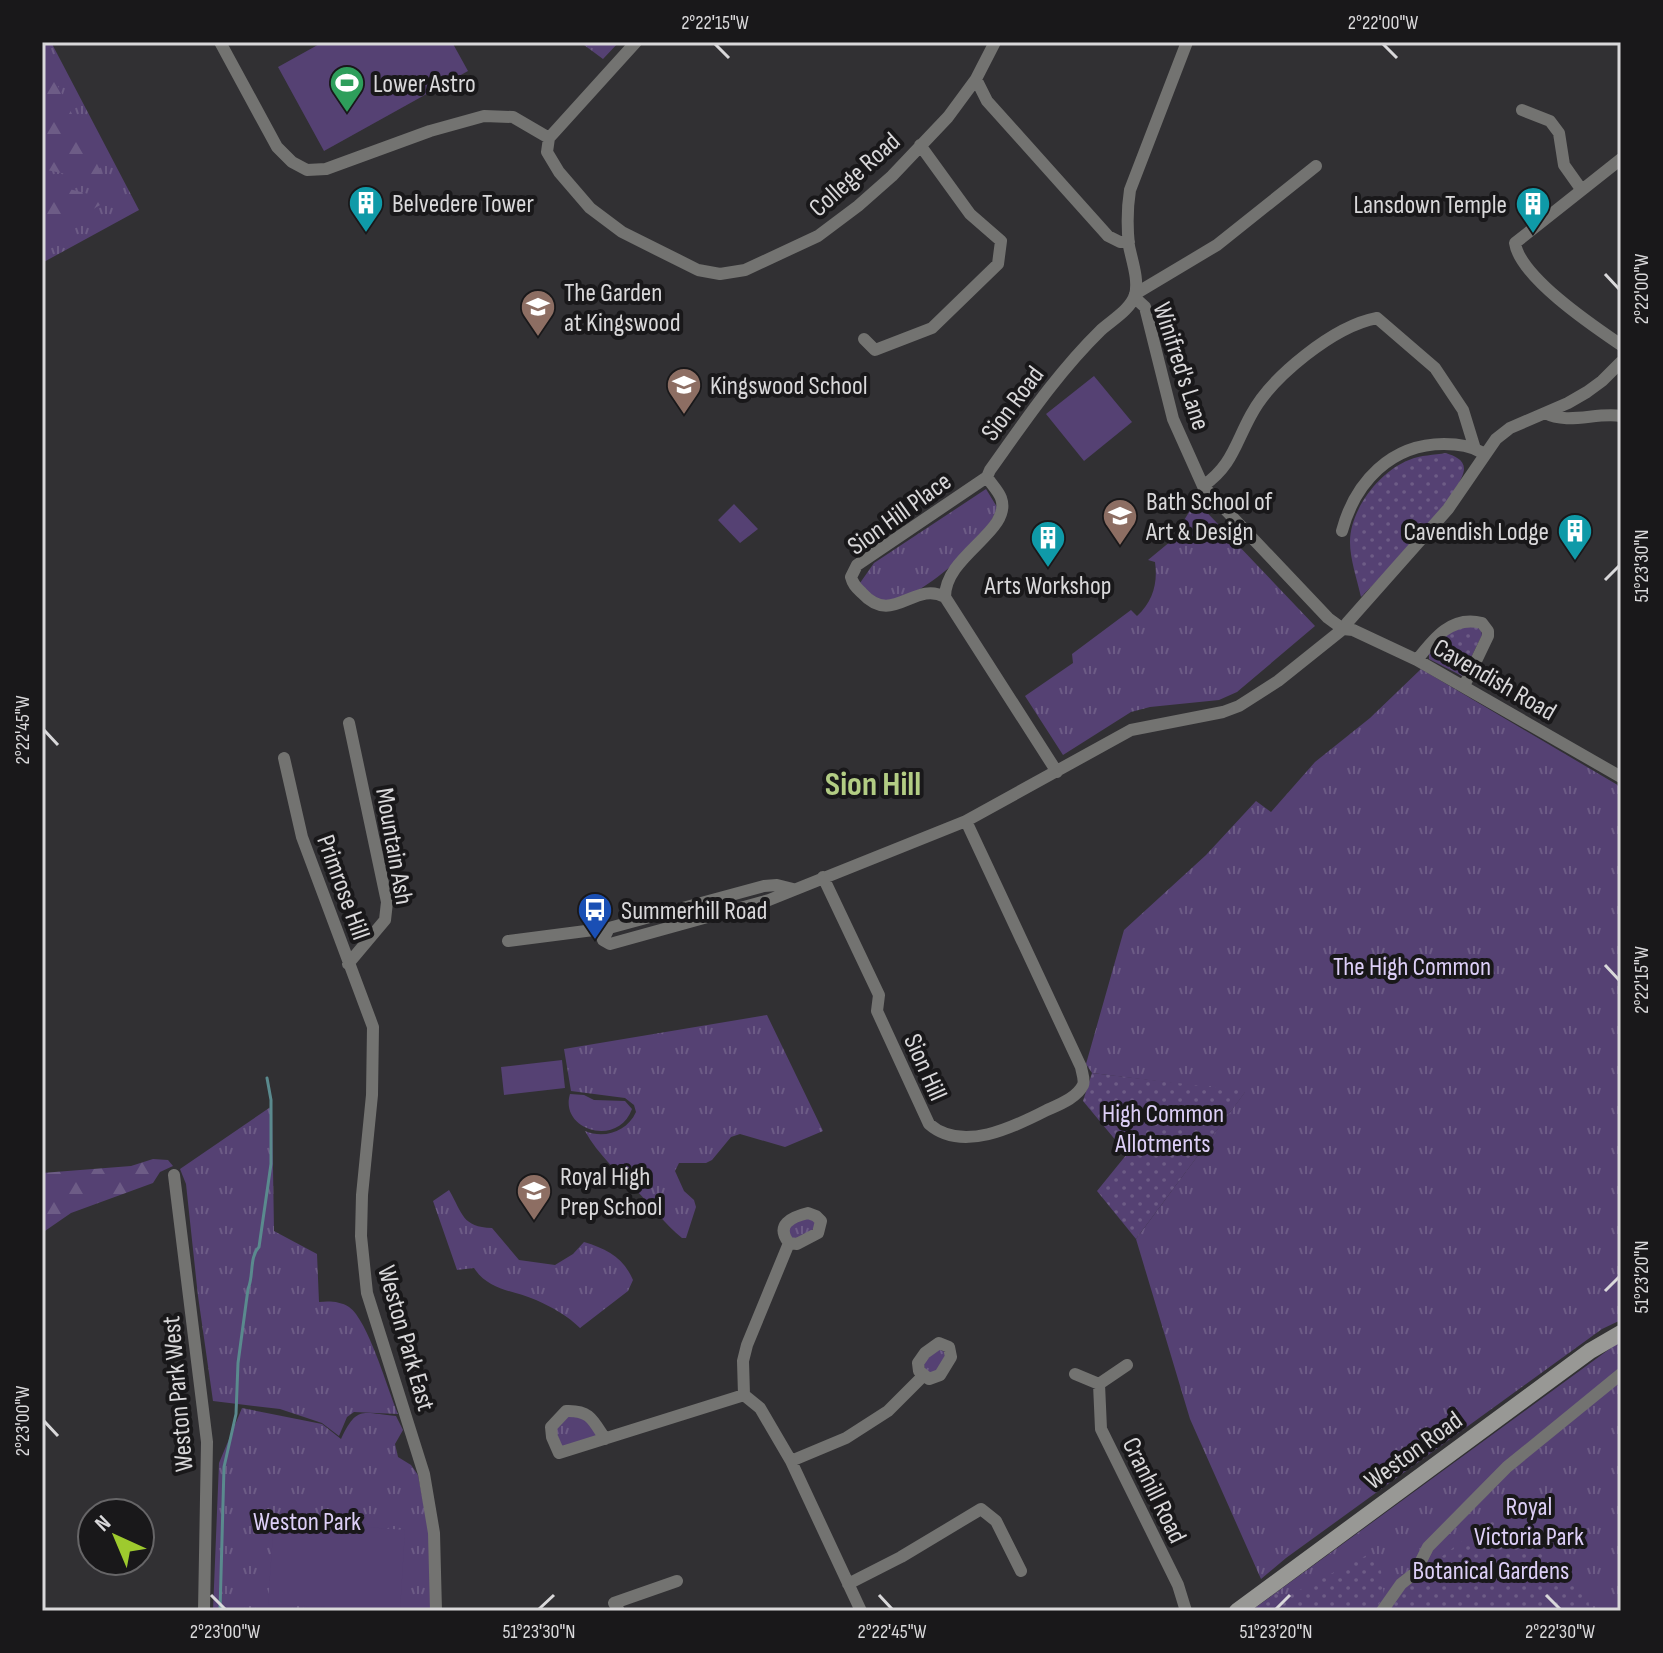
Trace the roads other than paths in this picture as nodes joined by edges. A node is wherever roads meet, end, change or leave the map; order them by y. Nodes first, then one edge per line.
1 (220, 42) edge
2 (636, 42) edge
3 (995, 42) edge
4 (1187, 42) edge
5 (976, 79) junction
6 (965, 94) junction
7 (987, 101) junction
8 (1522, 110) dead end
9 (549, 138) junction
10 (920, 145) junction
11 (1621, 159) edge
12 (1316, 166) dead end
13 (1581, 189) junction
14 (1129, 242) junction
15 (1134, 295) junction
16 (864, 339) dead end
17 (1621, 345) edge
18 (1621, 362) edge
19 (1545, 413) junction
20 (1621, 416) edge
21 (1479, 451) junction
22 (987, 477) junction
23 (1203, 486) junction
24 (1342, 531) dead end
25 (945, 597) junction
26 (1346, 629) junction
27 (1417, 660) junction
28 (1464, 686) junction
29 (349, 723) dead end
30 (284, 758) dead end
31 (1057, 772) junction
32 (1621, 777) edge
33 (966, 821) junction
34 (823, 877) junction
35 (508, 941) dead end
36 (348, 964) junction
37 (373, 1027) joint
38 (174, 1175) dead end
39 (789, 1243) dead end
40 (1621, 1333) edge
41 (1127, 1365) dead end
42 (1075, 1374) dead end
43 (1621, 1374) edge
44 (923, 1376) dead end
45 (1099, 1384) junction
46 (744, 1395) junction
47 (605, 1439) dead end
48 (791, 1461) junction
49 (1021, 1571) dead end
50 (677, 1581) dead end
51 (848, 1584) junction
52 (204, 1611) edge
53 (436, 1611) edge
54 (619, 1611) edge
55 (861, 1611) edge
56 (1186, 1611) edge
57 (1237, 1611) edge
58 (1382, 1611) edge

1 - 9 street
2 - 9 street
3 - 5 street, College Road
4 - 14 street
5 - 6 street, College Road
5 - 7 street
6 - 7 street
6 - 10 street, College Road
7 - 14 street
8 - 13 street
9 - 10 street, College Road
10 - 16 street
11 - 13 street
12 - 15 street, Sion Road
13 - 17 street
14 - 15 street
15 - 22 street, Sion Road
15 - 23 street, Winifred's Lane
18 - 19 street
19 - 20 street
19 - 21 street
21 - 23 street
21 - 24 street
21 - 26 street
22 - 25 street, Sion Road
22 - 25 street, Sion Hill Place
23 - 26 street, Winifred's Lane
25 - 31 street
26 - 27 street, Cavendish Road
26 - 31 street
27 - 28 street, Cavendish Road
27 - 28 street
28 - 32 street, Cavendish Road
29 - 36 street, Mountain Ash
30 - 36 street, Primrose Hill
31 - 33 street
33 - 34 street
33 - 34 street, Sion Hill
34 - 35 street
36 - 37 street, Primrose Hill
37 - 53 street, Weston Park East
38 - 52 street, Weston Park West
39 - 46 street
40 - 57 street, Weston Road
41 - 45 street
42 - 45 street
43 - 58 street
44 - 48 street
45 - 56 street, Cranhill Road
46 - 47 street
46 - 48 street
48 - 51 street
49 - 51 street
50 - 54 street
51 - 55 street

